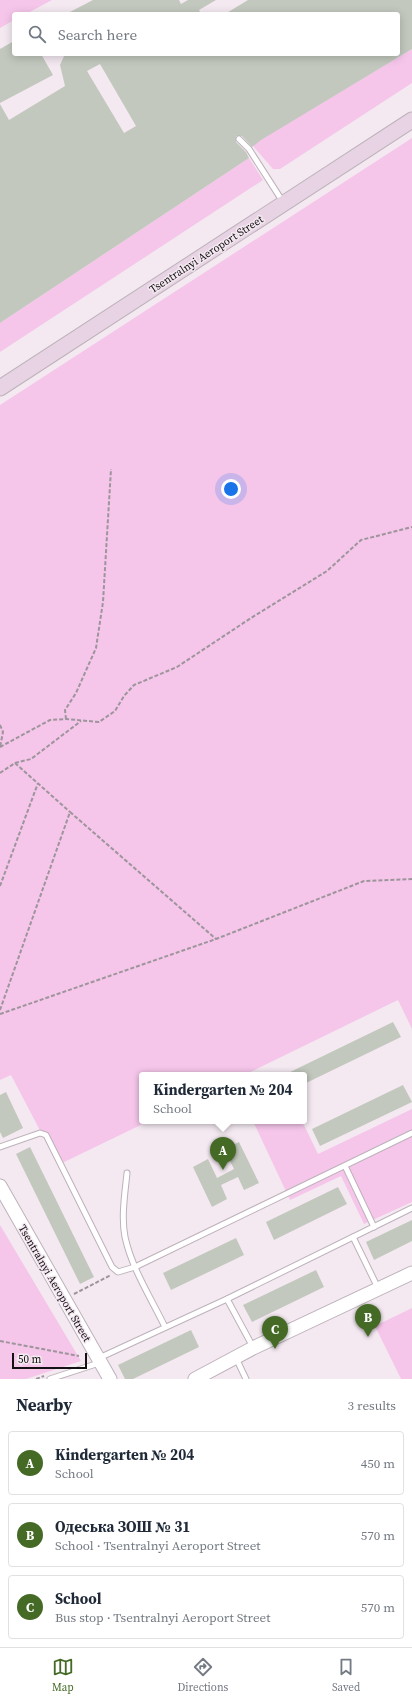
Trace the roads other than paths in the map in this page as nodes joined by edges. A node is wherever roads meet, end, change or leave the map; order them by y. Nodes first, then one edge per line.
1 (412, 120) edge
2 (239, 139) dead end
3 (284, 204) junction
4 (0, 388) edge
5 (412, 1133) edge
6 (0, 1147) edge
7 (344, 1166) junction
8 (127, 1173) dead end
9 (0, 1186) edge
10 (412, 1208) edge
11 (374, 1227) junction
12 (353, 1237) junction
13 (135, 1267) junction
14 (412, 1274) edge
15 (379, 1289) junction
16 (227, 1299) junction
17 (166, 1327) junction
18 (253, 1348) junction
19 (236, 1357) junction
20 (99, 1361) junction
21 (50, 1379) edge
22 (110, 1379) edge
23 (195, 1379) edge
24 (246, 1379) edge

1 - 3 main road, Tsentralnyi Aeroport Street
2 - 3 lane
3 - 4 main road, Tsentralnyi Aeroport Street
5 - 7 lane
6 - 13 lane
7 - 11 lane
7 - 13 lane
8 - 13 lane
9 - 20 street, Tsentralnyi Aeroport Street
10 - 11 lane
11 - 12 lane
12 - 15 lane
12 - 16 lane
13 - 17 lane
14 - 15 street
15 - 18 street
16 - 17 lane
16 - 18 lane
17 - 20 lane
18 - 19 street
19 - 23 street
19 - 24 lane
20 - 21 lane
20 - 22 street, Tsentralnyi Aeroport Street

